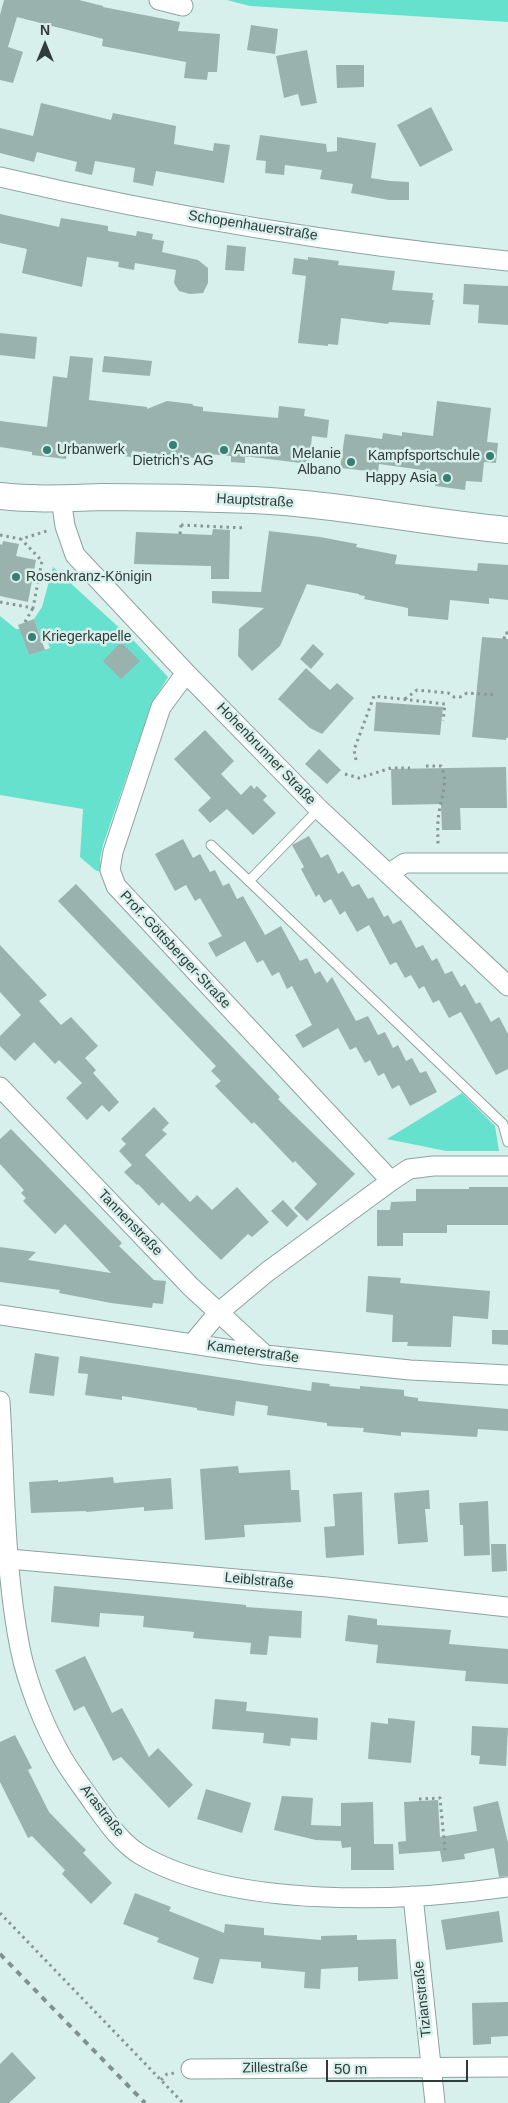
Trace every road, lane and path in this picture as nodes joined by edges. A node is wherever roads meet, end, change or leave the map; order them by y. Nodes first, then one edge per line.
1 (159, 0) edge
2 (183, 6) dead end
3 (0, 177) edge
4 (508, 261) edge
5 (0, 496) edge
6 (62, 498) junction
7 (181, 519) dead end
8 (181, 525) junction
9 (245, 528) dead end
10 (508, 530) edge
11 (47, 531) dead end
12 (180, 534) dead end
13 (0, 535) edge
14 (21, 540) junction
15 (0, 602) edge
16 (33, 608) junction
17 (25, 622) dead end
18 (508, 633) edge
19 (504, 639) dead end
20 (186, 673) junction
21 (497, 695) dead end
22 (404, 700) junction
23 (443, 722) dead end
24 (356, 760) dead end
25 (426, 766) dead end
26 (410, 768) dead end
27 (345, 774) dead end
28 (319, 809) junction
29 (211, 845) dead end
30 (438, 854) dead end
31 (508, 863) edge
32 (388, 874) junction
33 (249, 881) junction
34 (508, 986) edge
35 (0, 1087) edge
36 (508, 1142) edge
37 (508, 1166) edge
38 (391, 1181) junction
39 (218, 1314) junction
40 (0, 1315) edge
41 (192, 1344) junction
42 (265, 1355) junction
43 (508, 1375) edge
44 (0, 1401) edge
45 (9, 1559) junction
46 (508, 1607) edge
47 (419, 1799) dead end
48 (446, 1850) dead end
49 (508, 1886) edge
50 (414, 1896) junction
51 (0, 1913) edge
52 (430, 2067) junction
53 (508, 2067) edge
54 (191, 2069) dead end
55 (167, 2074) dead end
56 (161, 2080) junction
57 (183, 2103) edge
58 (435, 2103) edge

1 - 2 street
3 - 4 street, Schopenhauerstraße
5 - 6 street, Hauptstraße
6 - 10 street, Hauptstraße
6 - 20 street, Hohenbrunner Straße
7 - 8 path
8 - 9 path
8 - 12 path
11 - 14 path
13 - 14 path
14 - 16 path
15 - 16 path
16 - 17 path
18 - 19 path
20 - 28 street, Hohenbrunner Straße
20 - 38 street, Prof.-Göttsberger-Straße
21 - 22 path
22 - 23 path
22 - 24 path
25 - 30 path
26 - 27 path
28 - 32 street, Hohenbrunner Straße
28 - 33 lane
29 - 33 lane
31 - 32 street
32 - 34 street, Hohenbrunner Straße
33 - 36 lane
35 - 39 street, Tannenstraße
37 - 38 street
38 - 39 street
39 - 41 street
39 - 42 street, Tannenstraße
40 - 41 street, Kameterstraße
41 - 42 street, Kameterstraße
42 - 43 street, Kameterstraße
44 - 45 street, Arastraße
45 - 46 street, Leiblstraße
45 - 50 street, Arastraße
47 - 48 path
49 - 50 street, Arastraße
50 - 52 street, Tizianstraße
51 - 56 path
52 - 53 street, Zillestraße
52 - 54 street, Zillestraße
52 - 58 street, Tizianstraße
55 - 56 path
56 - 57 path

